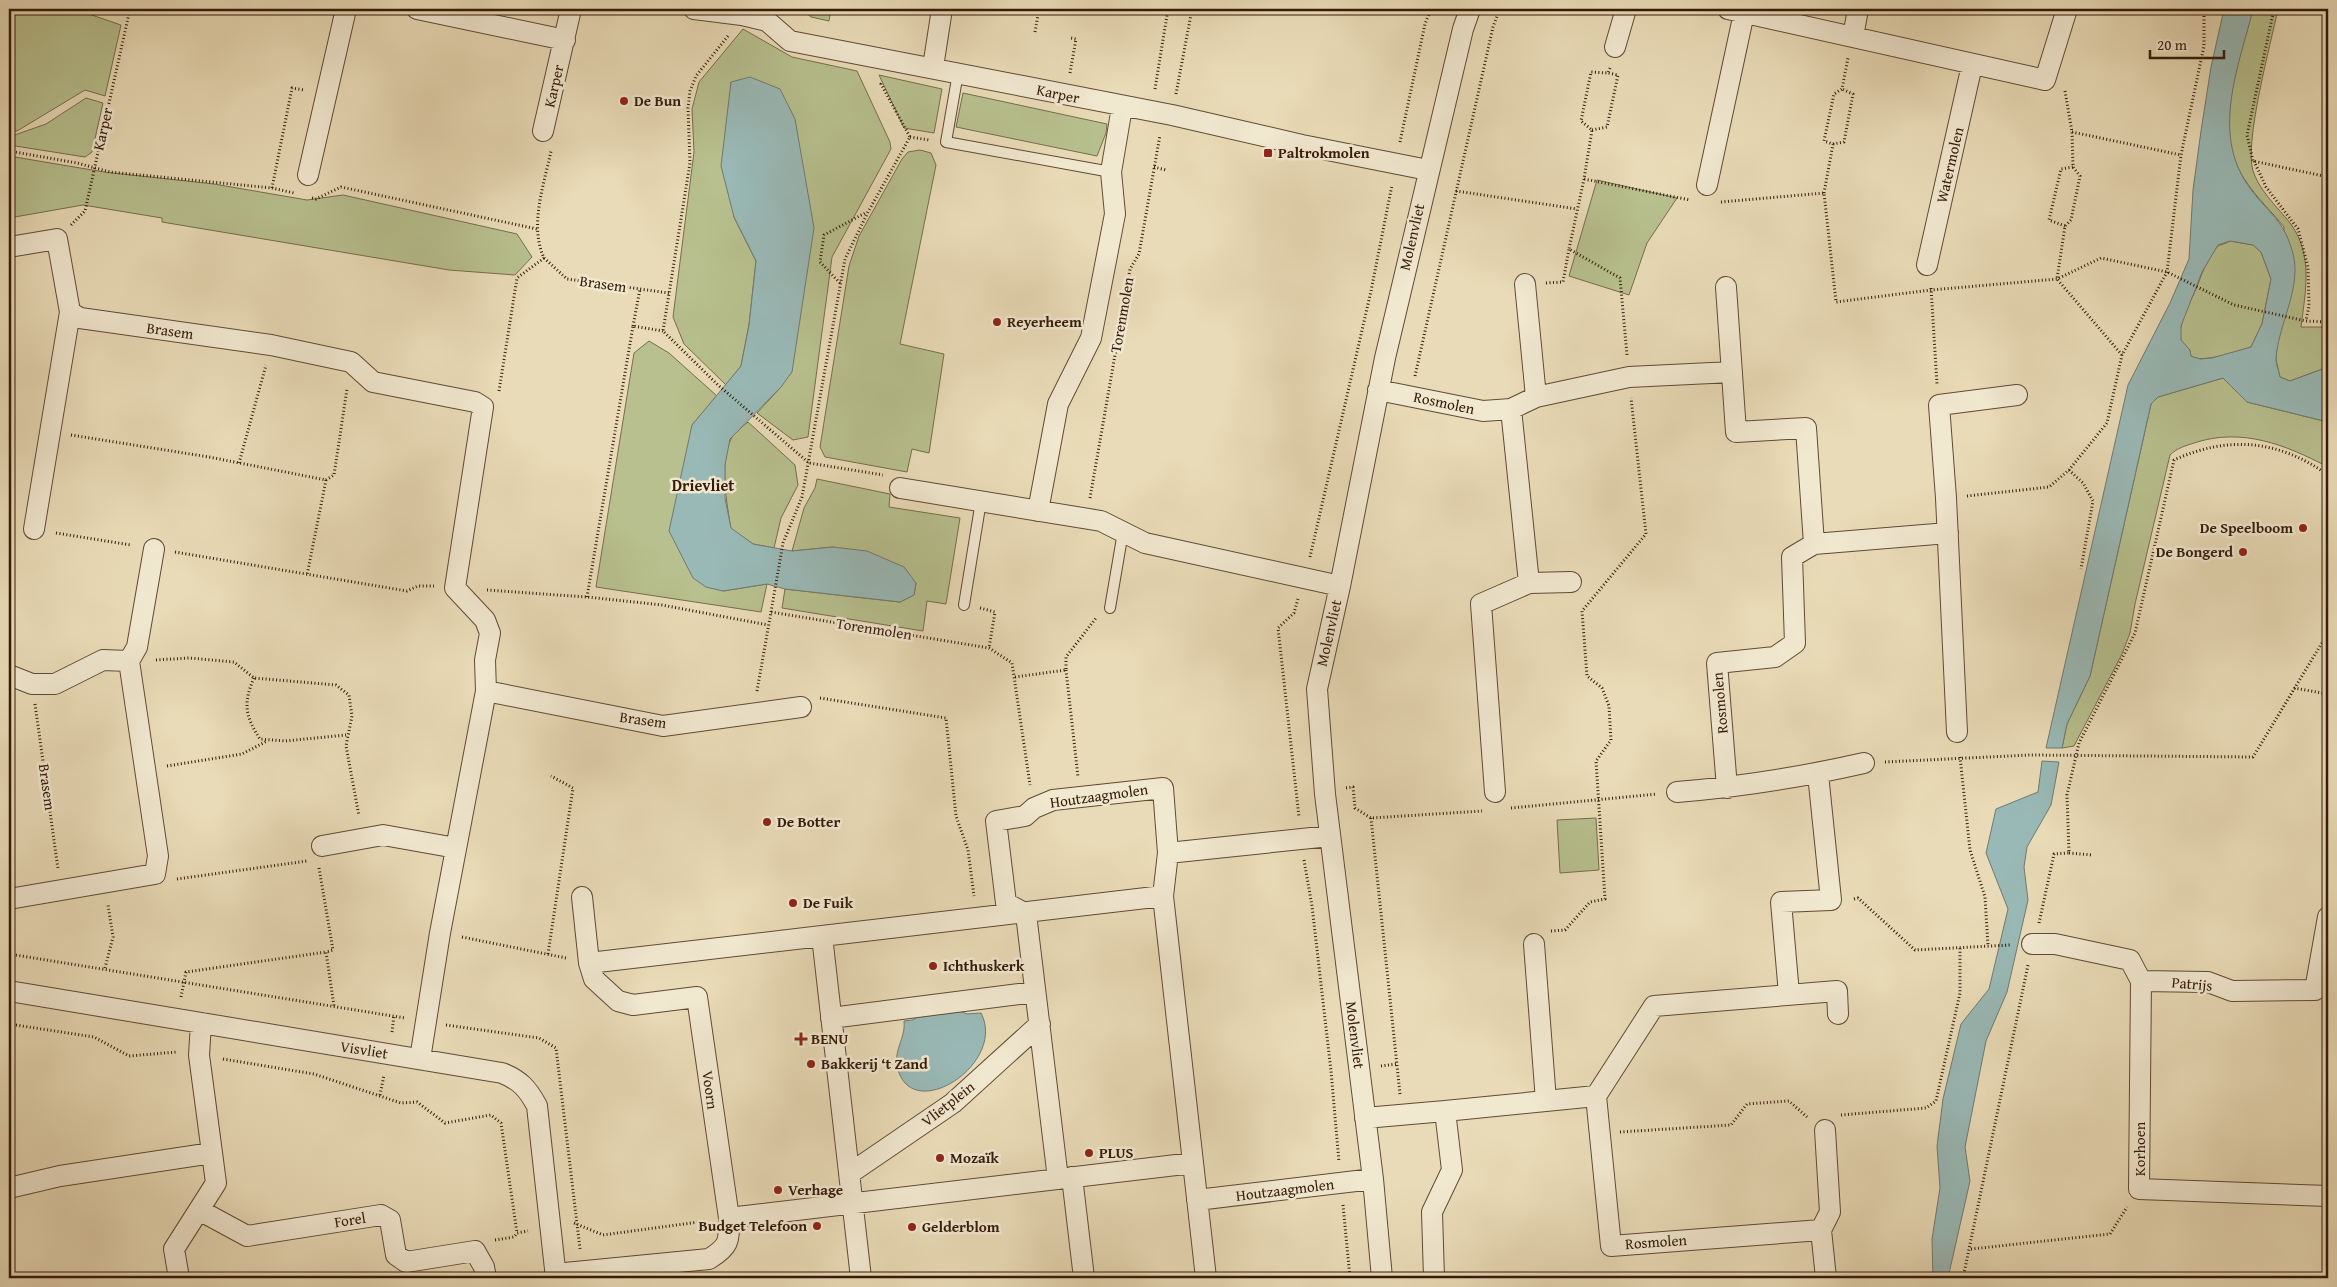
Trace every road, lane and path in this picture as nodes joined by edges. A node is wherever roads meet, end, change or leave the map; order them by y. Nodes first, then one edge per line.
1 (130, 9) edge
2 (346, 9) edge
3 (416, 9) edge
4 (571, 9) edge
5 (694, 9) edge
6 (942, 9) edge
7 (1039, 9) edge
8 (1168, 9) edge
9 (1192, 9) edge
10 (1470, 9) edge
11 (1500, 9) edge
12 (1626, 9) edge
13 (1858, 9) edge
14 (2066, 9) edge
15 (2204, 9) edge
16 (2274, 9) edge
17 (1736, 11) edge
18 (742, 15) junction
19 (1035, 32) dead end
20 (1853, 37) junction
21 (1071, 38) dead end
22 (565, 40) junction
23 (1615, 47) joint
24 (903, 62) junction
25 (1972, 65) junction
26 (933, 67) junction
27 (958, 73) junction
28 (1608, 73) junction
29 (2045, 80) junction
30 (1842, 89) junction
31 (325, 93) junction
32 (1066, 96) junction
33 (1122, 107) junction
34 (1162, 114) junction
35 (1592, 130) junction
36 (543, 131) joint
37 (2072, 132) junction
38 (1833, 144) junction
39 (9, 151) edge
40 (2181, 155) junction
41 (2253, 161) junction
42 (95, 167) junction
43 (1154, 167) junction
44 (2073, 167) junction
45 (1166, 170) dead end
46 (1428, 170) junction
47 (1111, 172) junction
48 (308, 175) dead end
49 (2328, 176) edge
50 (1584, 179) junction
51 (272, 188) dead end
52 (1456, 191) junction
53 (1824, 193) junction
54 (1711, 194) joint
55 (1696, 202) dead end
56 (1578, 209) junction
57 (868, 212) junction
58 (2064, 226) junction
59 (57, 239) junction
60 (9, 247) edge
61 (1569, 250) junction
62 (544, 258) junction
63 (1927, 265) joint
64 (2167, 272) junction
65 (2056, 280) junction
66 (840, 283) junction
67 (1525, 284) joint
68 (1726, 286) dead end
69 (640, 289) junction
70 (1931, 290) junction
71 (669, 293) junction
72 (70, 312) junction
73 (2306, 322) junction
74 (2328, 322) edge
75 (633, 326) junction
76 (663, 331) junction
77 (271, 345) junction
78 (2122, 356) junction
79 (351, 362) junction
80 (1732, 372) junction
81 (1629, 377) junction
82 (1378, 390) junction
83 (2018, 395) dead end
84 (1411, 396) junction
85 (1536, 397) junction
86 (1939, 404) junction
87 (482, 406) junction
88 (1511, 409) junction
89 (51, 431) junction
90 (239, 463) junction
91 (809, 463) junction
92 (2069, 470) junction
93 (2328, 475) edge
94 (326, 480) junction
95 (900, 488) joint
96 (1946, 498) junction
97 (981, 501) junction
98 (1038, 511) junction
99 (1086, 518) junction
100 (36, 526) joint
101 (1123, 532) junction
102 (1948, 533) junction
103 (1814, 544) junction
104 (153, 552) junction
105 (2081, 569) dead end
106 (307, 575) junction
107 (1571, 582) dead end
108 (1529, 583) junction
109 (1340, 586) junction
110 (455, 588) junction
111 (587, 596) junction
112 (964, 605) joint
113 (1110, 608) joint
114 (771, 612) junction
115 (768, 625) junction
116 (2328, 632) edge
117 (989, 648) junction
118 (129, 661) junction
119 (1066, 670) junction
120 (9, 675) edge
121 (1015, 677) junction
122 (254, 678) junction
123 (32, 684) junction
124 (758, 688) junction
125 (2294, 688) junction
126 (767, 689) dead end
127 (486, 692) junction
128 (2328, 694) edge
129 (808, 702) joint
130 (753, 714) junction
131 (1957, 732) dead end
132 (346, 735) junction
133 (267, 741) junction
134 (2077, 755) junction
135 (1960, 758) junction
136 (1864, 763) joint
137 (146, 770) junction
138 (1818, 774) junction
139 (551, 776) dead end
140 (1727, 788) junction
141 (1495, 792) dead end
142 (1677, 792) dead end
143 (1081, 798) junction
144 (1034, 808) junction
145 (1371, 818) dead end
146 (1330, 836) junction
147 (363, 839) junction
148 (456, 848) junction
149 (320, 853) junction
150 (1168, 853) junction
151 (2069, 853) junction
152 (2092, 855) dead end
153 (155, 874) junction
154 (105, 882) junction
155 (61, 890) junction
156 (1163, 896) junction
157 (582, 897) dead end
158 (9, 899) edge
159 (1831, 900) junction
160 (1026, 914) junction
161 (2328, 917) edge
162 (977, 919) junction
163 (440, 933) junction
164 (822, 936) junction
165 (2326, 942) edge
166 (1534, 944) joint
167 (2032, 944) junction
168 (1960, 948) junction
169 (326, 952) junction
170 (548, 954) junction
171 (589, 963) junction
172 (105, 968) dead end
173 (2141, 980) junction
174 (9, 992) edge
175 (1035, 992) junction
176 (1789, 994) junction
177 (334, 1006) dead end
178 (1838, 1014) dead end
179 (831, 1018) junction
180 (178, 1019) junction
181 (201, 1023) junction
182 (9, 1024) edge
183 (1040, 1024) junction
184 (199, 1055) junction
185 (420, 1059) junction
186 (1596, 1096) junction
187 (1546, 1101) junction
188 (1445, 1111) junction
189 (1402, 1115) junction
190 (1365, 1118) junction
191 (1825, 1121) junction
192 (1600, 1133) junction
193 (212, 1153) junction
194 (1193, 1163) junction
195 (849, 1174) junction
196 (1065, 1178) junction
197 (1373, 1179) junction
198 (9, 1188) edge
199 (2139, 1189) junction
200 (2328, 1196) edge
201 (1197, 1200) junction
202 (852, 1203) junction
203 (199, 1210) junction
204 (729, 1218) junction
205 (549, 1227) junction
206 (1821, 1230) junction
207 (517, 1233) junction
208 (1970, 1249) junction
209 (475, 1251) junction
210 (668, 1271) edge
211 (1383, 1275) edge
212 (555, 1277) edge
213 (179, 1278) edge
214 (486, 1278) edge
215 (861, 1278) edge
216 (1084, 1278) edge
217 (1202, 1278) edge
218 (1434, 1278) edge
219 (1826, 1278) edge
220 (1963, 1278) edge

1 - 42 path, Karper
2 - 31 street
3 - 22 street
4 - 22 street, Karper
5 - 18 street, Karper
6 - 26 street
7 - 19 path
8 - 34 path
9 - 34 path
10 - 46 street, Molenvliet
11 - 52 path
12 - 23 street
13 - 20 street
14 - 29 street
15 - 40 path
16 - 41 path
17 - 20 street
17 - 54 street
18 - 24 street, Karper
18 - 71 path
20 - 25 street
20 - 30 path
21 - 32 path
22 - 36 street, Karper
23 - 28 path
24 - 26 street, Karper
24 - 57 path
25 - 29 street
25 - 63 street, Watermolen
26 - 27 street, Karper
27 - 32 street, Karper
27 - 47 lane
28 - 35 path
28 - 35 path
29 - 37 path
30 - 38 path
30 - 38 path
31 - 48 street
31 - 51 path
32 - 33 street, Karper
33 - 34 street, Karper
33 - 47 street, Torenmolen
34 - 43 path, Torenmolen
34 - 46 street, Karper
35 - 50 path
36 - 62 path
37 - 40 path
37 - 44 path
38 - 53 path
39 - 42 path
40 - 64 path
41 - 49 path
41 - 73 path
42 - 59 path, Karper
43 - 45 path
43 - 99 path, Torenmolen
44 - 58 path
44 - 58 path
46 - 82 street, Molenvliet
47 - 98 street, Torenmolen
50 - 55 path
50 - 56 path
52 - 56 path
52 - 84 path
53 - 54 path
53 - 70 path
56 - 61 path
57 - 66 path
57 - 66 path
58 - 65 path
59 - 60 street
59 - 72 street
61 - 67 path
61 - 81 path
62 - 69 path, Brasem
62 - 87 path
63 - 70 path
64 - 65 path
64 - 73 path
64 - 78 path
65 - 70 path
65 - 78 path
66 - 91 path
67 - 85 street
68 - 80 street
69 - 71 path, Brasem
69 - 75 path
70 - 86 path
71 - 76 path
72 - 77 street, Brasem
72 - 89 street
73 - 74 path
75 - 76 path
75 - 111 path
76 - 91 path
77 - 79 street, Brasem
77 - 90 path
78 - 92 path
79 - 87 street
79 - 94 path
80 - 81 street, Rosmolen
80 - 103 street
81 - 85 street, Rosmolen
81 - 166 path
82 - 84 street, Rosmolen
82 - 109 street, Molenvliet
83 - 86 street
84 - 88 street, Rosmolen
85 - 88 street, Rosmolen
86 - 96 street
87 - 110 street
88 - 108 street
89 - 90 path
89 - 100 street
90 - 94 path
91 - 95 path
91 - 114 path
92 - 96 path
92 - 105 path
93 - 134 path
94 - 106 path
95 - 97 street
96 - 102 street
97 - 98 street
97 - 112 lane
98 - 99 street
99 - 101 street
100 - 104 path
101 - 109 street
101 - 113 lane
102 - 103 street, Rosmolen
102 - 131 street
103 - 140 street, Rosmolen
104 - 106 path
104 - 118 street
106 - 110 path
107 - 108 street
108 - 141 street
109 - 146 street, Molenvliet
110 - 111 path
110 - 127 street
111 - 115 path
112 - 117 path
113 - 119 path
114 - 115 path
114 - 117 path, Torenmolen
115 - 124 path
116 - 125 path
117 - 121 path, Torenmolen
118 - 122 path
118 - 123 street
118 - 137 street
119 - 121 path
119 - 143 path
120 - 123 street
121 - 144 path, Torenmolen
122 - 132 path
122 - 133 path
123 - 155 path, Brasem
124 - 126 path
124 - 130 path
125 - 128 path
125 - 134 path
127 - 130 street, Brasem
127 - 148 street
129 - 130 street, Brasem
129 - 162 path
132 - 133 path
132 - 147 path
133 - 137 path
134 - 135 path
134 - 151 path
135 - 136 path
135 - 168 path
136 - 138 street
137 - 153 street
138 - 140 street
138 - 159 street
139 - 170 path
140 - 142 street
143 - 144 street, Houtzaagmolen
143 - 150 street, Houtzaagmolen
144 - 160 street, Houtzaagmolen
145 - 189 path
146 - 150 street
146 - 190 street, Molenvliet
147 - 148 street
147 - 149 street
148 - 163 street
149 - 153 path
149 - 169 path
150 - 156 street, Houtzaagmolen
151 - 152 path
151 - 167 path
153 - 154 street
154 - 155 street
154 - 172 path
155 - 158 street
156 - 160 street
156 - 194 street, Houtzaagmolen
157 - 171 street, Voorn
159 - 168 path
159 - 176 street
160 - 162 street
160 - 175 street
161 - 165 street, Patrijs
162 - 164 street
163 - 170 path
163 - 185 street
164 - 171 street
164 - 179 street
165 - 173 street, Patrijs
166 - 187 street
167 - 173 street
167 - 208 path
168 - 191 path
169 - 177 path
169 - 180 path
170 - 171 path
171 - 204 street, Voorn
173 - 199 street, Korhoen
174 - 180 street, Visvliet
175 - 179 street
175 - 183 street
176 - 178 street
176 - 186 street
179 - 195 street
180 - 181 street, Visvliet
181 - 184 street
181 - 185 street, Visvliet
182 - 184 path
183 - 195 street, Vlietplein
183 - 196 street
184 - 193 street
184 - 207 path
185 - 205 street, Visvliet
186 - 187 street
186 - 192 street, Rosmolen
187 - 188 street
188 - 189 street
188 - 218 street
189 - 190 street
190 - 197 street, Molenvliet
191 - 192 path
191 - 206 street
192 - 206 street, Rosmolen
193 - 198 street
193 - 203 street
194 - 196 street
194 - 201 street, Houtzaagmolen
195 - 202 street
196 - 202 street
196 - 216 street
197 - 201 street, Houtzaagmolen
197 - 211 street, Molenvliet
199 - 200 street, Korhoen
199 - 208 path
201 - 217 street, Houtzaagmolen
202 - 204 street
202 - 215 street
203 - 209 street, Forel
203 - 213 street
204 - 205 path
204 - 210 street, Voorn
205 - 207 path
205 - 212 street, Visvliet
206 - 219 street
207 - 209 path
208 - 220 path
209 - 214 street
210 - 212 street, Voorn

